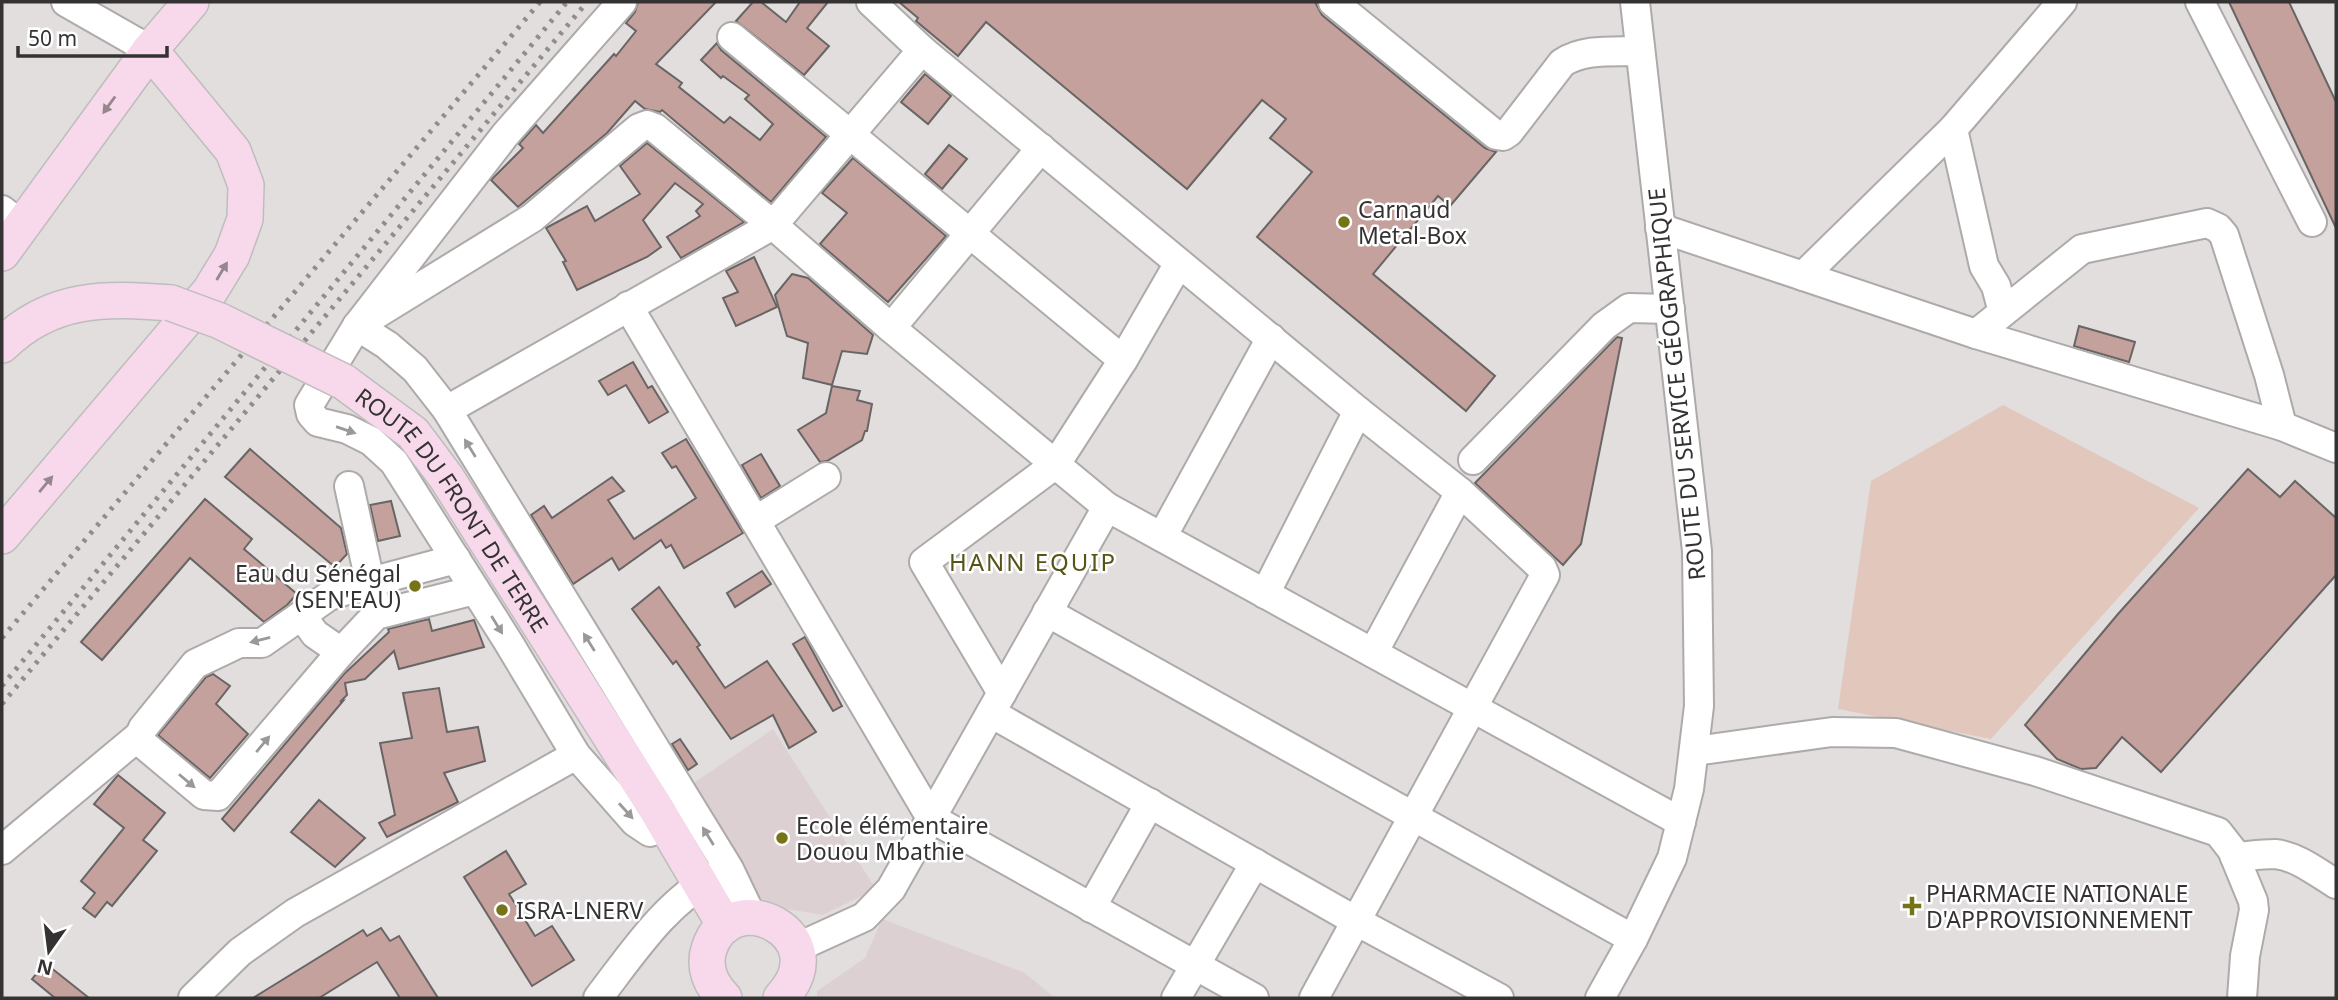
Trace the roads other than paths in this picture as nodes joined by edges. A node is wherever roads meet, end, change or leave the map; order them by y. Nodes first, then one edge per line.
1 (66, 2) edge
2 (191, 2) edge
3 (622, 2) edge
4 (871, 2) edge
5 (1334, 2) edge
6 (1635, 2) edge
7 (2062, 2) edge
8 (2200, 2) edge
9 (732, 37) dead end
10 (922, 50) junction
11 (150, 51) junction
12 (1640, 51) junction
13 (1953, 129) junction
14 (852, 136) junction
15 (1041, 148) junction
16 (11, 218) edge
17 (2312, 222) dead end
18 (774, 225) junction
19 (1660, 228) junction
20 (970, 233) junction
21 (2, 253) edge
22 (1179, 263) junction
23 (1803, 276) junction
24 (628, 306) junction
25 (1670, 309) junction
26 (2003, 312) junction
27 (357, 326) junction
28 (891, 328) junction
29 (1976, 334) junction
30 (1271, 338) junction
31 (2, 345) edge
32 (1123, 360) junction
33 (447, 410) junction
34 (1358, 411) junction
35 (2282, 426) junction
36 (2336, 448) edge
37 (1473, 460) dead end
38 (1056, 464) junction
39 (826, 477) dead end
40 (349, 486) dead end
41 (1460, 492) junction
42 (1107, 507) junction
43 (755, 522) junction
44 (2, 536) edge
45 (1162, 537) junction
46 (456, 559) junction
47 (370, 582) junction
48 (475, 590) junction
49 (1265, 594) junction
50 (1047, 612) junction
51 (302, 615) junction
52 (376, 615) junction
53 (341, 652) junction
54 (1373, 653) junction
55 (996, 703) junction
56 (1472, 708) junction
57 (140, 735) junction
58 (1695, 751) junction
59 (576, 755) junction
60 (1150, 803) junction
61 (1413, 816) junction
62 (931, 818) junction
63 (1682, 822) junction
64 (666, 826) junction
65 (2, 849) edge
66 (2235, 857) junction
67 (1255, 863) junction
68 (714, 876) junction
69 (2336, 884) edge
70 (1091, 908) junction
71 (1356, 921) junction
72 (739, 922) junction
73 (1633, 939) junction
74 (796, 948) junction
75 (1195, 965) junction
76 (193, 998) edge
77 (597, 998) edge
78 (724, 998) edge
79 (781, 998) edge
80 (1176, 998) edge
81 (1254, 998) edge
82 (1314, 998) edge
83 (1499, 998) edge
84 (1600, 998) edge
85 (2242, 998) edge

1 - 11 street
2 - 11 main road
3 - 27 street
4 - 10 street
5 - 12 street
6 - 12 street, ROUTE DU SERVICE GÉOGRAPHIQUE
7 - 13 street
8 - 17 street
9 - 14 street
10 - 14 street
10 - 15 street
11 -> 16 main road
44 -> 11 main road
12 - 19 street, ROUTE DU SERVICE GÉOGRAPHIQUE
13 - 23 street
13 - 26 street
14 - 18 street
14 - 20 street
15 - 20 street
15 - 22 street
16 - 21 main road
18 - 24 street
18 - 27 street
18 - 28 street
19 - 23 street
19 - 25 street, ROUTE DU SERVICE GÉOGRAPHIQUE
20 - 28 street
20 - 32 street
22 - 30 street
22 - 32 street
23 - 29 street
24 - 33 street
24 - 43 street
25 - 37 street
25 - 58 street, ROUTE DU SERVICE GÉOGRAPHIQUE
26 - 29 street
26 - 35 street
27 - 33 street
27 -> 46 street
28 - 38 street
29 - 35 street
30 - 34 street
30 - 45 street
31 - 64 main road, ROUTE DU FRONT DE TERRE, bridge
32 - 38 street
68 -> 33 street
34 - 41 street
34 - 49 street
35 - 36 street
38 - 42 street
38 - 55 street
39 - 43 street
40 - 47 street
41 - 54 street
41 - 56 street
42 - 45 street
42 - 50 street
43 - 62 street
45 - 49 street
46 - 47 street
46 - 48 street
47 - 51 street
47 - 52 street
48 - 52 street
48 -> 59 street
49 - 54 street
50 - 55 street
50 - 61 street
51 - 53 street
51 -> 57 street
52 - 53 street
57 -> 53 street
54 - 56 street
55 - 60 street
55 - 62 street
56 - 61 street
56 - 63 street
57 - 65 street
58 - 63 street, ROUTE DU SERVICE GÉOGRAPHIQUE
58 - 66 street
59 -> 64 street
59 - 76 street
60 - 67 street
60 - 70 street
61 - 71 street
61 - 73 street
62 - 70 street
62 - 74 street
63 - 73 street, ROUTE DU SERVICE GÉOGRAPHIQUE
64 - 68 main road, ROUTE DU FRONT DE TERRE
66 - 69 street
66 - 85 street
67 - 71 street
67 - 75 street
68 - 72 main road, ROUTE DU FRONT DE TERRE
68 - 77 street
70 - 75 street
71 - 82 street
71 - 83 street
72 - 74 main road
72 - 78 main road
73 - 84 street, ROUTE DU SERVICE GÉOGRAPHIQUE
74 - 79 main road
75 - 80 street
75 - 81 street

